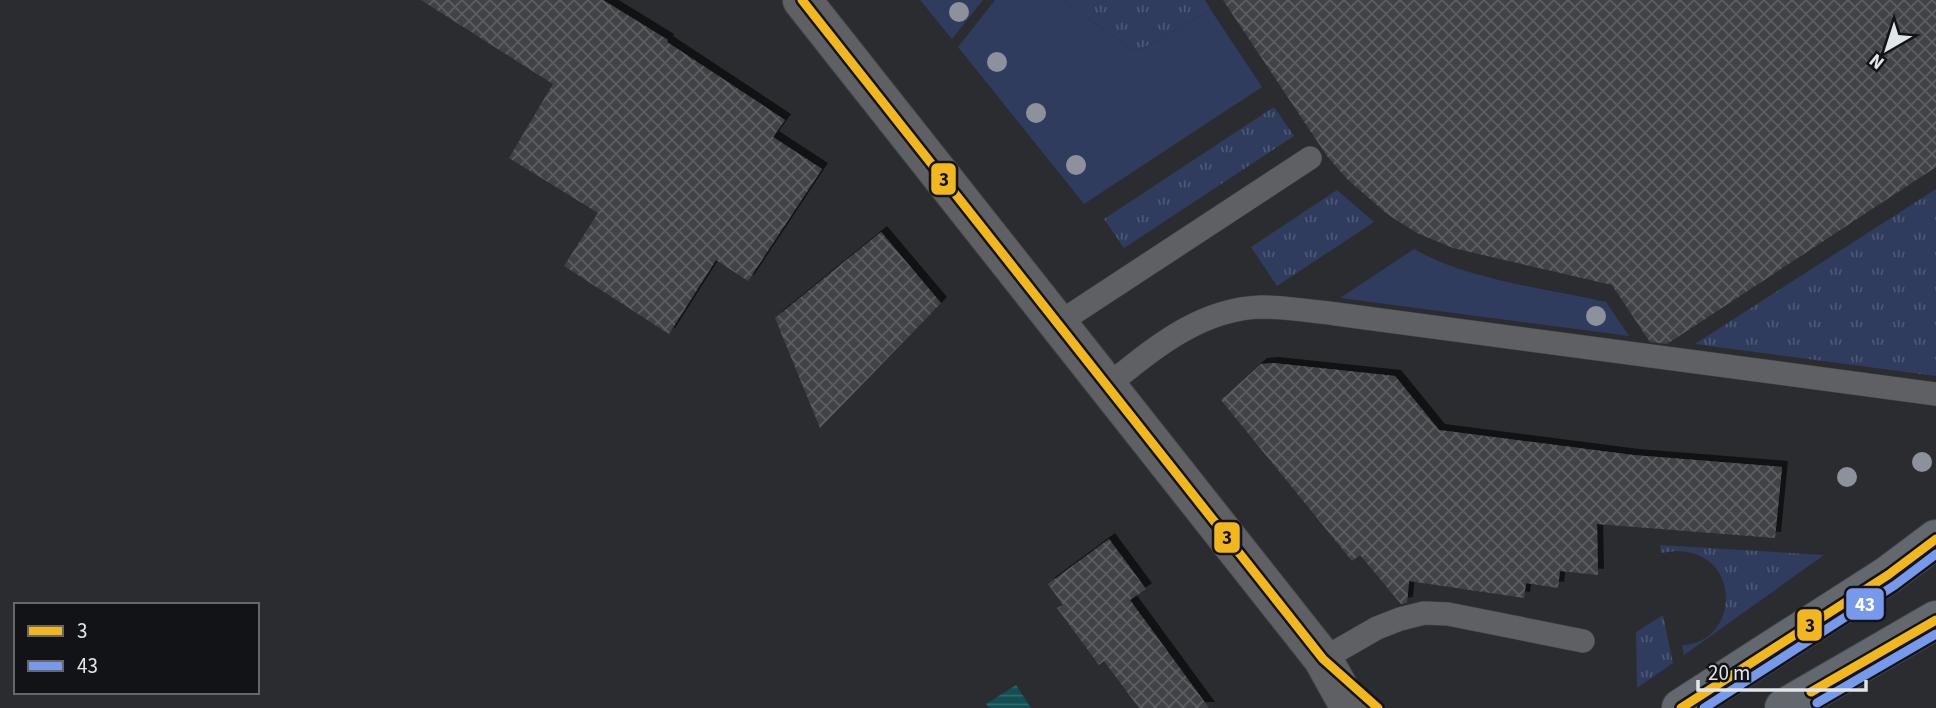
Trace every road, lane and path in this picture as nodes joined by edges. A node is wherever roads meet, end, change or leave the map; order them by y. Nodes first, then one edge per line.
1 (802, 0) edge
2 (1310, 158) dead end
3 (1057, 324) junction
4 (1107, 386) junction
5 (1936, 394) edge
6 (1936, 539) edge
7 (1936, 620) edge
8 (1583, 640) dead end
9 (1322, 659) junction
10 (1339, 708) edge
11 (1350, 708) edge
12 (1378, 708) edge
13 (1681, 708) edge
14 (1784, 708) edge

1 - 3 street
2 - 3 lane
3 - 4 street
4 - 5 lane
4 - 9 street
6 - 13 main road
7 - 14 main road
8 - 9 lane
9 - 10 street
9 - 11 street
9 - 12 street

